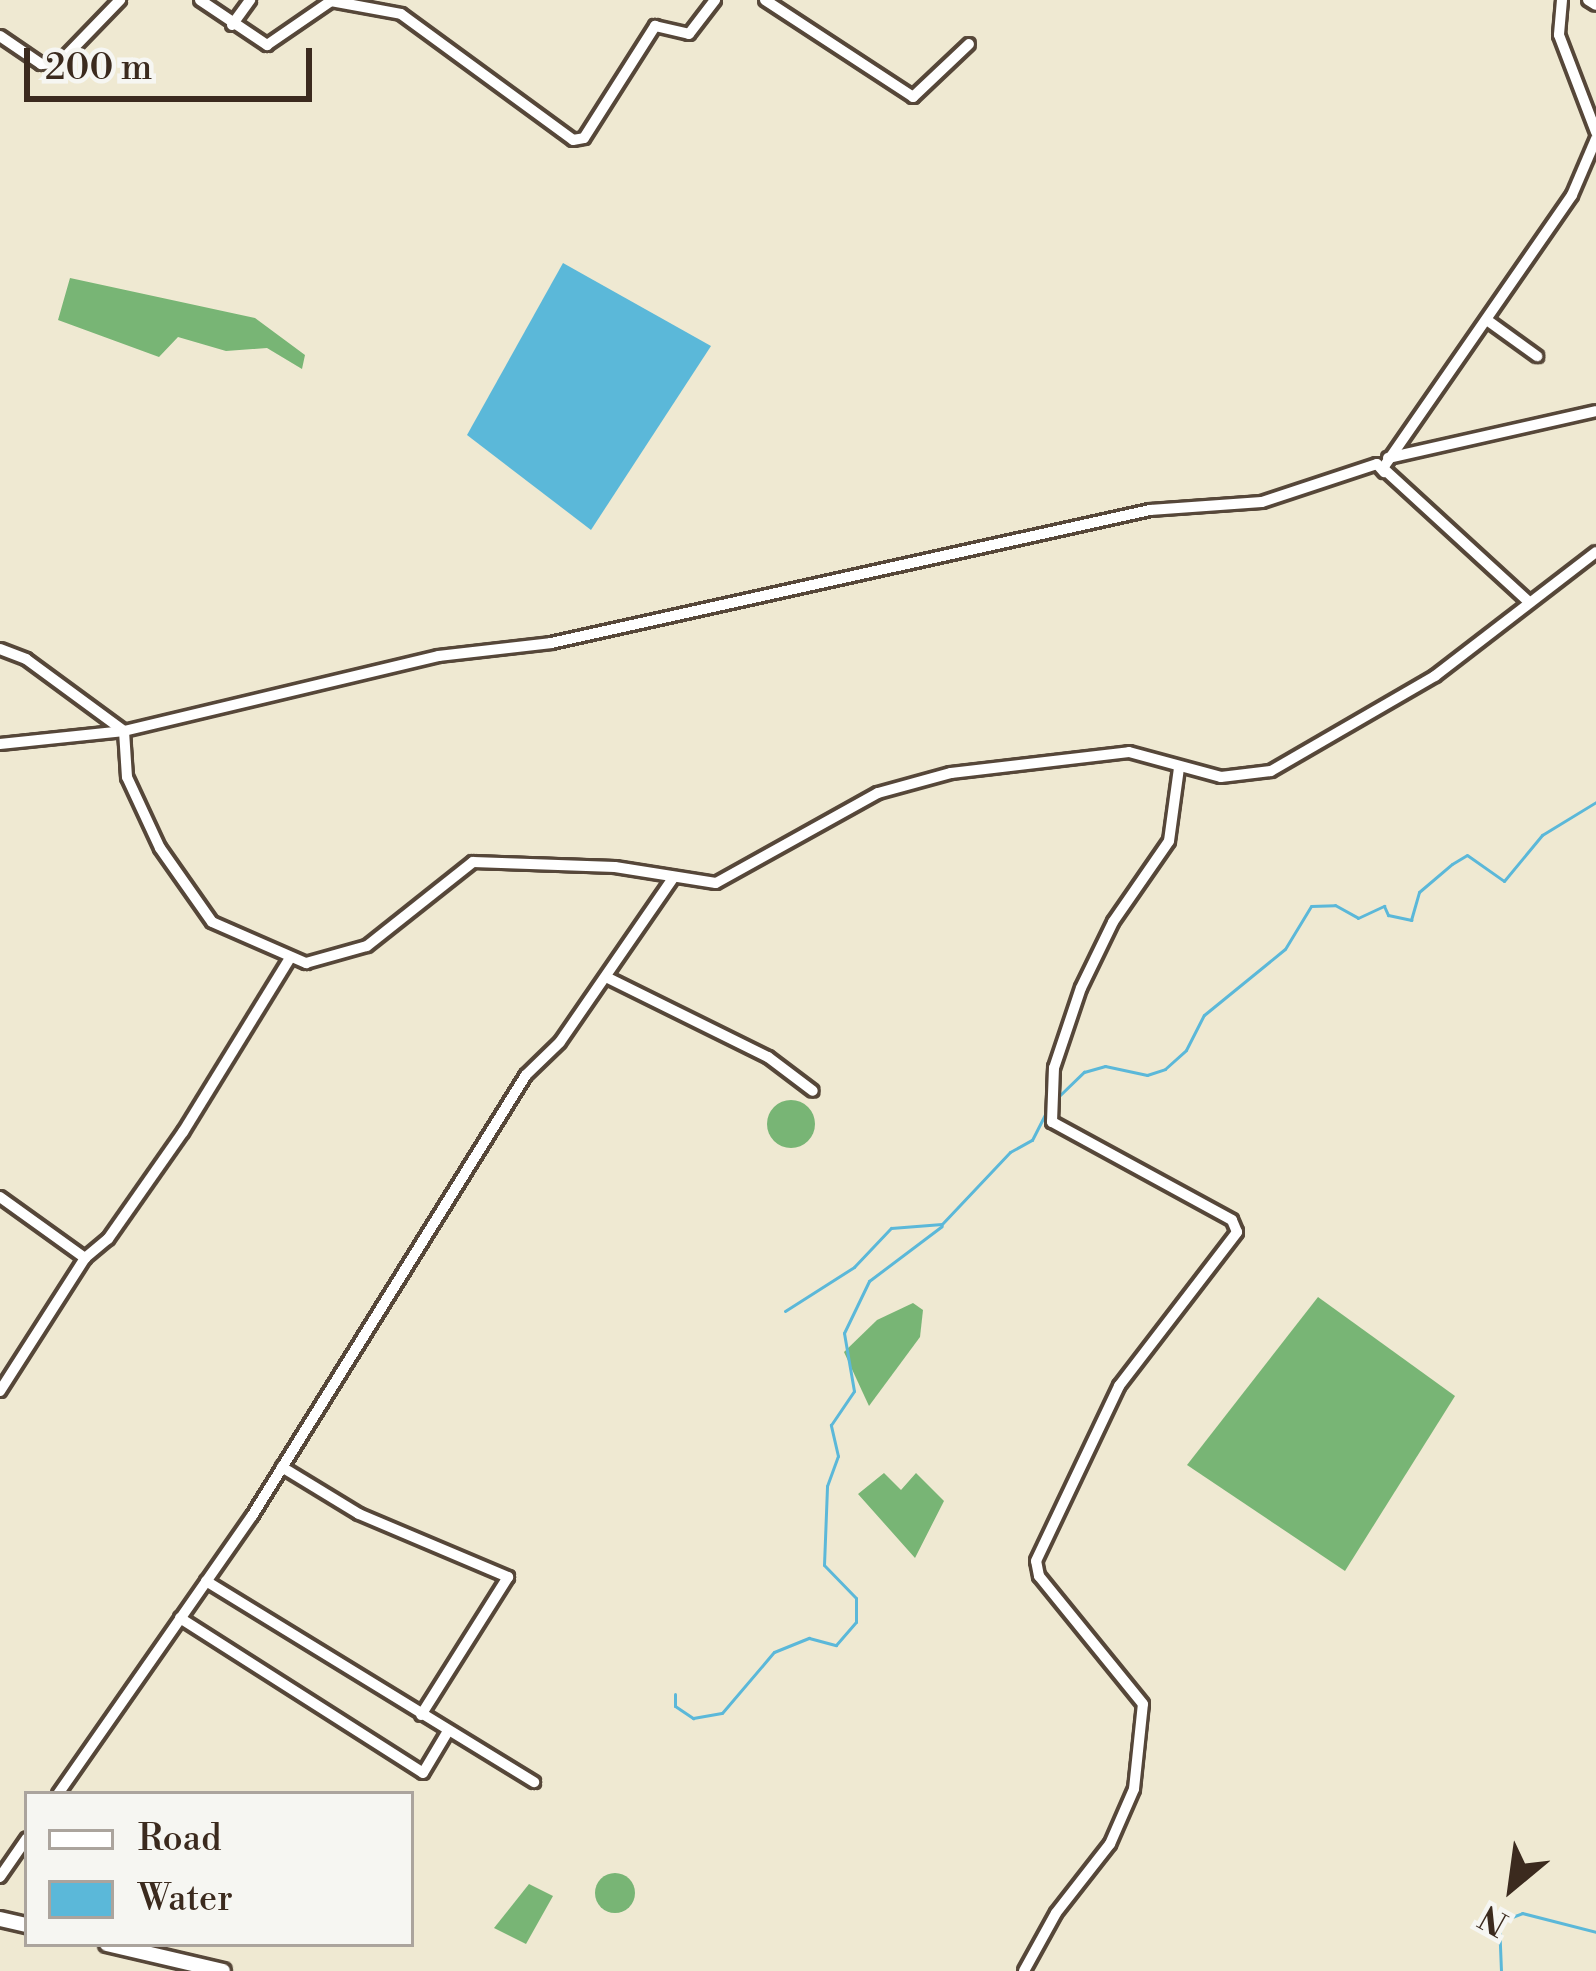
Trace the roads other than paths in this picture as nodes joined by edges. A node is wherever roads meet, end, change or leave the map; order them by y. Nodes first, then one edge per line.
1 (120, 0) edge
2 (200, 0) edge
3 (250, 0) edge
4 (715, 0) edge
5 (765, 0) edge
6 (1562, 0) edge
7 (1588, 0) edge
8 (1596, 4) edge
9 (232, 25) junction
10 (0, 36) edge
11 (969, 44) dead end
12 (1596, 135) edge
13 (1487, 320) junction
14 (1537, 356) dead end
15 (1596, 411) edge
16 (1388, 458) junction
17 (1384, 472) junction
18 (1596, 552) edge
19 (1528, 602) junction
20 (0, 649) edge
21 (124, 731) junction
22 (0, 744) edge
23 (1179, 768) junction
24 (674, 878) junction
25 (290, 958) junction
26 (605, 977) junction
27 (813, 1091) dead end
28 (0, 1197) edge
29 (86, 1258) junction
30 (0, 1391) edge
31 (283, 1467) junction
32 (206, 1581) junction
33 (180, 1618) junction
34 (421, 1715) junction
35 (448, 1731) junction
36 (534, 1782) dead end
37 (60, 1791) edge
38 (24, 1842) edge
39 (0, 1877) edge
40 (120, 1947) edge
41 (223, 1971) edge
42 (1024, 1971) edge

1 - 10 street
2 - 9 street
3 - 9 street
4 - 9 street
5 - 11 street
6 - 12 street
7 - 8 street
12 - 13 street
13 - 14 street
13 - 16 street
15 - 16 street
16 - 17 street
17 - 19 street
17 - 21 street
18 - 19 street
19 - 23 street
20 - 21 street
21 - 22 street
21 - 25 street
23 - 24 street
23 - 42 street
24 - 25 street
24 - 26 street
25 - 29 street
26 - 27 street
26 - 31 street
28 - 29 street
29 - 30 street
31 - 32 street
31 - 34 street
32 - 33 street
32 - 34 street
33 - 35 street
33 - 37 street
34 - 35 street
35 - 36 street
38 - 39 street
40 - 41 street

